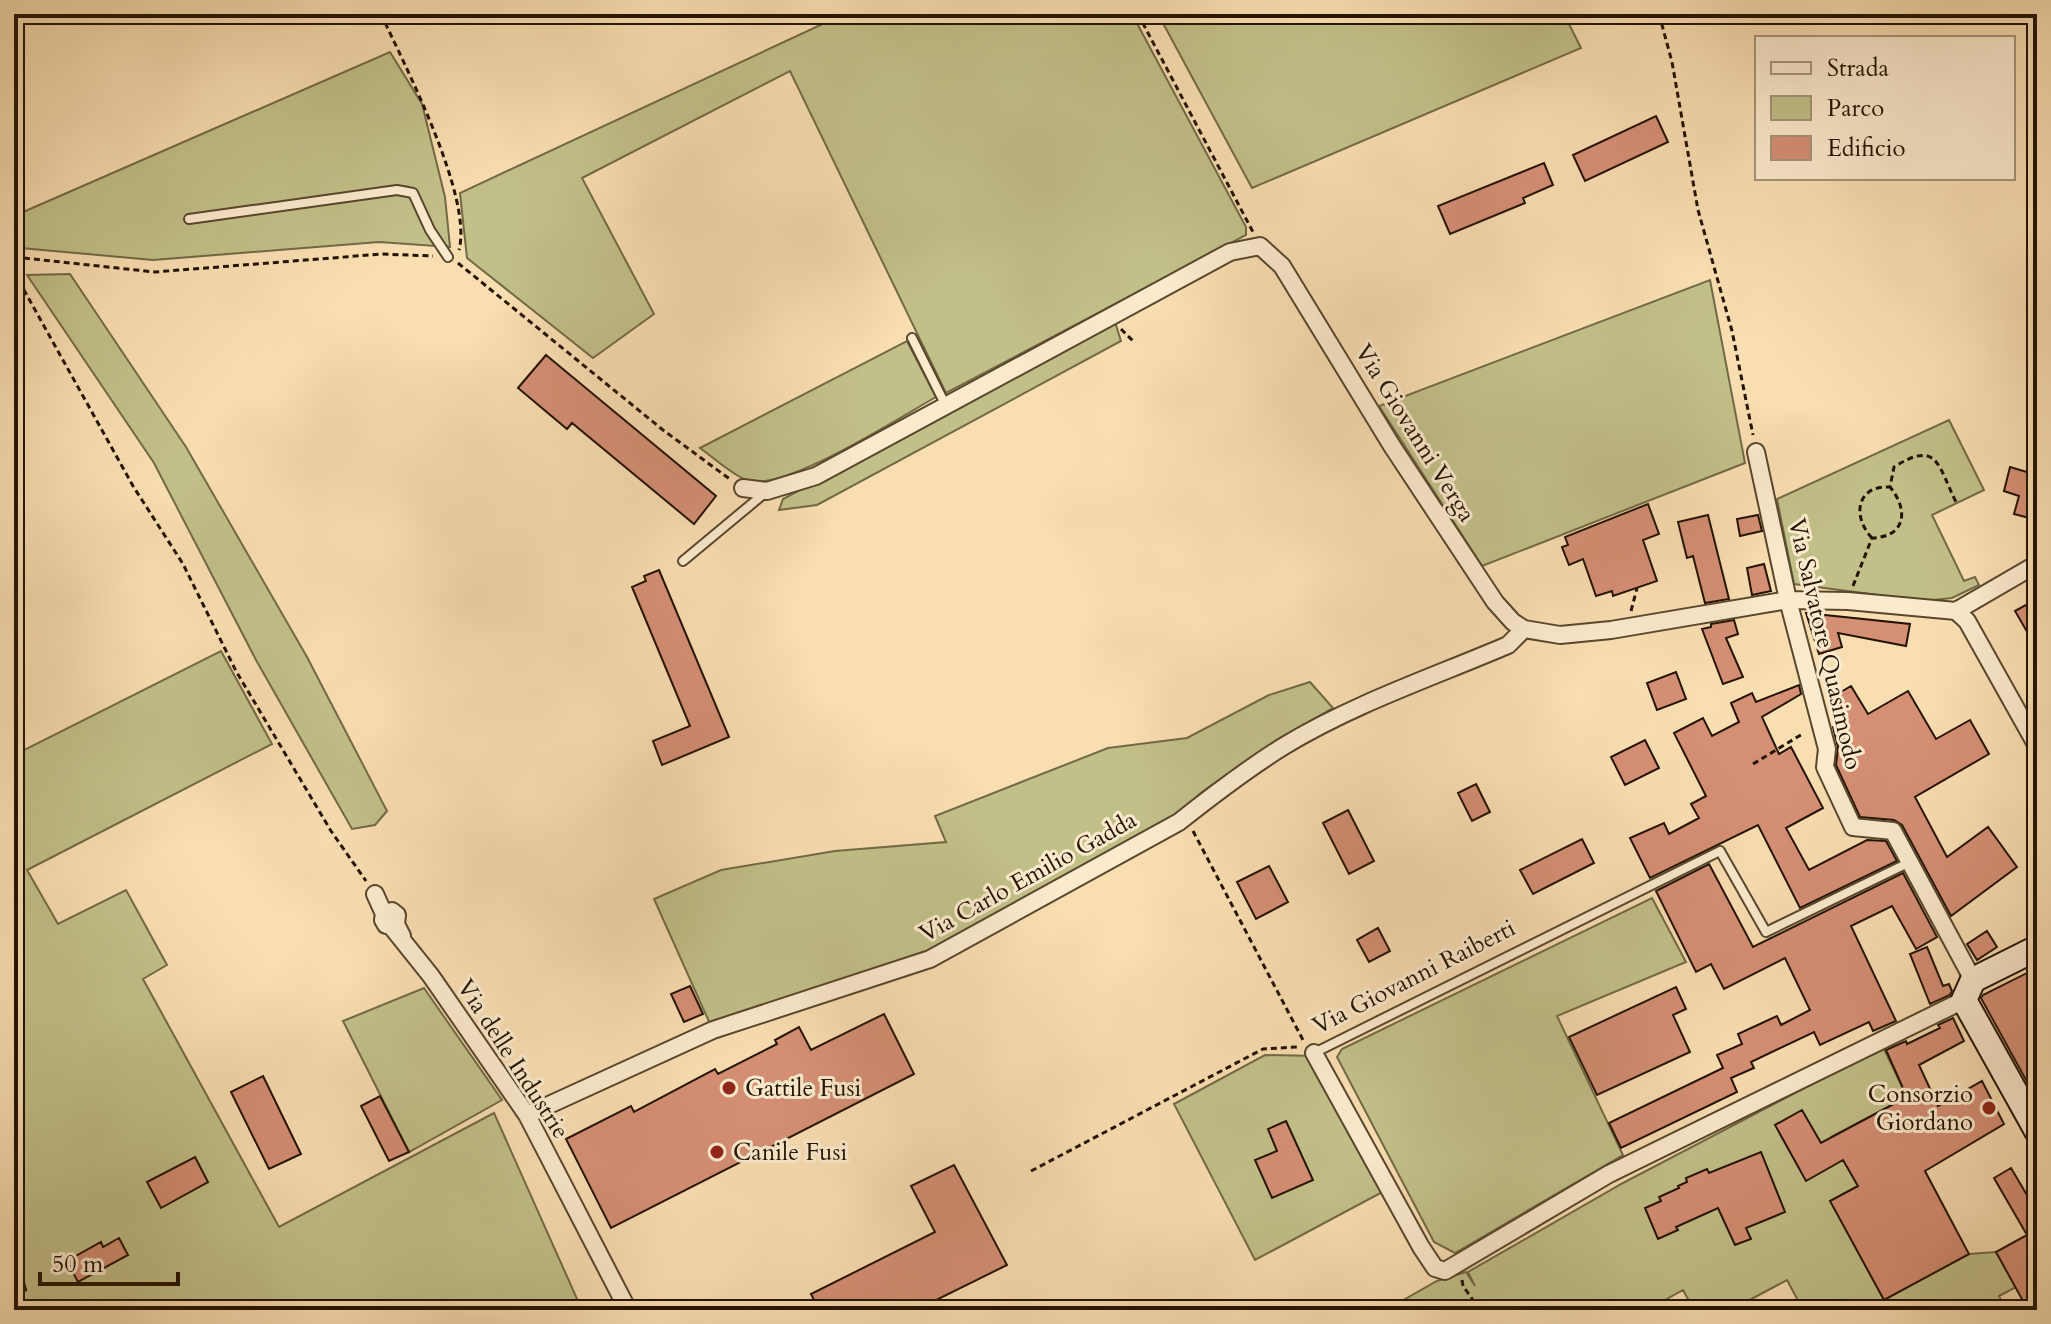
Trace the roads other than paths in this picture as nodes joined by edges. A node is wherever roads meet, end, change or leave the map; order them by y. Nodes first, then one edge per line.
1 (189, 219) dead end
2 (448, 257) road end
3 (912, 338) dead end
4 (946, 406) junction
5 (1756, 452) road end
6 (743, 488) road end
7 (767, 491) junction
8 (683, 561) dead end
9 (2037, 564) edge
10 (1788, 600) junction
11 (1956, 611) junction
12 (1524, 629) junction
13 (2037, 746) edge
14 (1908, 863) junction
15 (388, 916) road end
16 (2037, 948) edge
17 (1968, 990) junction
18 (1310, 1050) joint
19 (527, 1115) junction
20 (2037, 1131) edge
21 (628, 1310) edge

1 - 2 lane
3 - 4 lane
4 - 7 street
4 - 12 street, Via Giovanni Verga
5 - 10 street, Via Salvatore Quasimodo
6 - 7 street
7 - 8 lane
9 - 11 street
10 - 11 street
10 - 12 street
10 - 14 street, Via Salvatore Quasimodo
11 - 13 street
12 - 19 street, Via Carlo Emilio Gadda
14 - 17 street, Via Salvatore Quasimodo
14 - 18 lane, Via Giovanni Raiberti
15 - 19 street, Via delle Industrie
16 - 17 street
17 - 18 street, Via Giovanni Raiberti
17 - 20 street
19 - 21 street, Via delle Industrie

